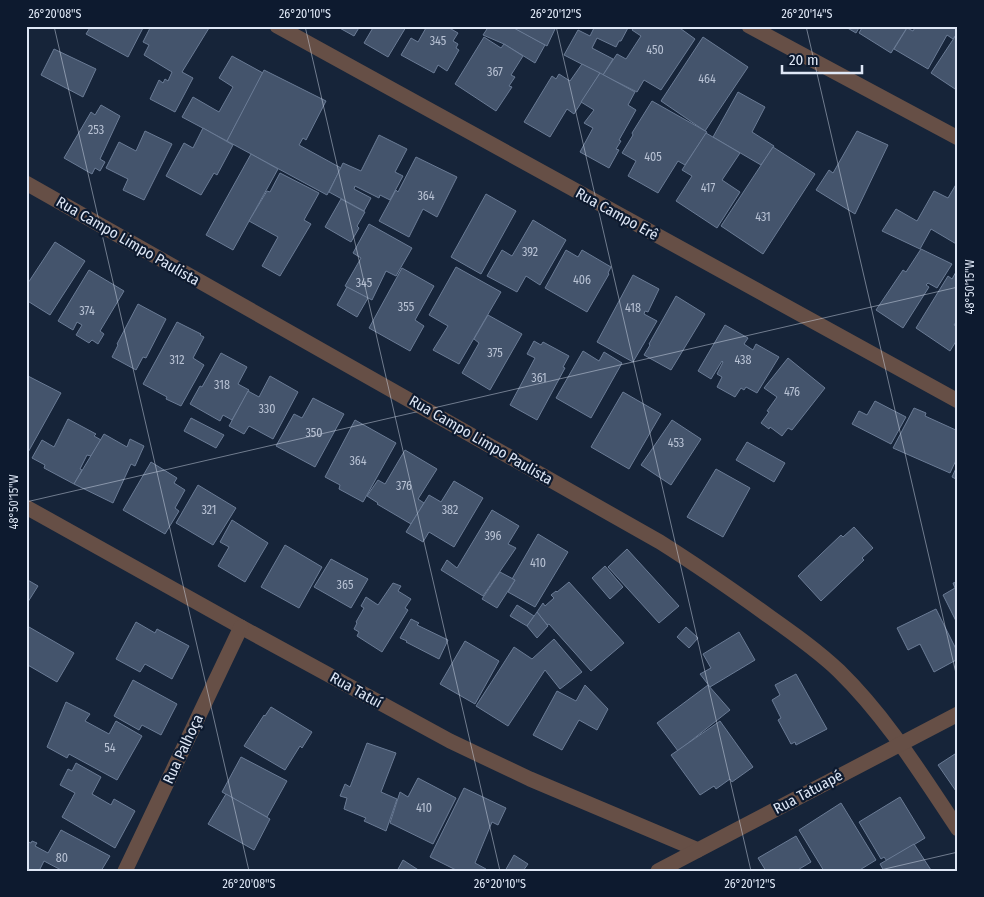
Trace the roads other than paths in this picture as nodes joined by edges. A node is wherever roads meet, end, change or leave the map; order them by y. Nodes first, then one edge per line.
1 (277, 26) edge
2 (749, 26) edge
3 (958, 138) edge
4 (26, 183) edge
5 (958, 401) edge
6 (26, 507) edge
7 (241, 627) junction
8 (958, 714) edge
9 (901, 743) junction
10 (958, 829) edge
11 (698, 850) junction
12 (125, 871) edge
13 (658, 871) edge

1 - 5 street, Rua Campo Erê
2 - 3 street
4 - 9 street, Rua Campo Limpo Paulista
6 - 7 street, Rua Tatuí
7 - 11 street, Rua Tatuí
7 - 12 street, Rua Palhoça
8 - 9 street, Rua Tatuapé
9 - 10 street, Rua Campo Limpo Paulista
9 - 11 street, Rua Tatuapé
11 - 13 street, Rua Tatuapé

